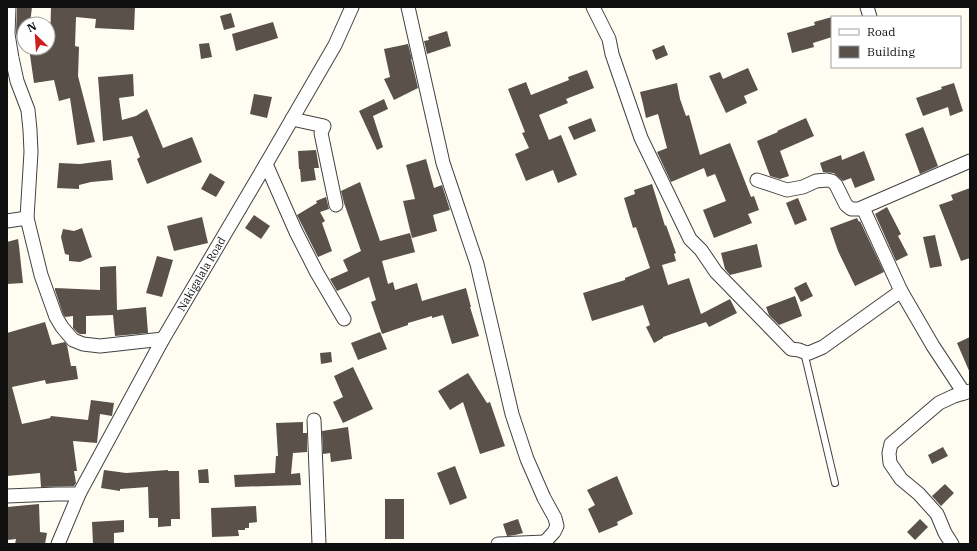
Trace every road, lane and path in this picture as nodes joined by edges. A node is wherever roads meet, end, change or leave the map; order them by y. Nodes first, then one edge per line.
1 (9, 7) edge
2 (352, 7) edge
3 (408, 7) edge
4 (593, 7) edge
5 (292, 119) junction
6 (970, 161) edge
7 (266, 164) junction
8 (757, 180) dead end
9 (336, 205) dead end
10 (863, 208) junction
11 (27, 218) junction
12 (7, 221) edge
13 (901, 291) junction
14 (344, 319) dead end
15 (163, 339) junction
16 (804, 352) junction
17 (967, 392) edge
18 (314, 420) dead end
19 (835, 483) dead end
20 (78, 494) junction
21 (7, 496) edge
22 (545, 543) edge
23 (58, 544) edge
24 (319, 544) edge
25 (498, 544) edge
26 (952, 544) edge

1 - 11 street
2 - 5 street, Nakigalala Road
3 - 22 street
4 - 16 street
5 - 7 street, Nakigalala Road
5 - 9 street
6 - 10 street
7 - 14 street
7 - 15 street, Nakigalala Road
8 - 10 street
10 - 13 street
11 - 12 street
11 - 15 street
13 - 16 street
13 - 17 street
15 - 20 street, Nakigalala Road
16 - 19 lane
17 - 26 street
18 - 24 street
20 - 21 street
20 - 23 street, Nakigalala Road
22 - 25 street

